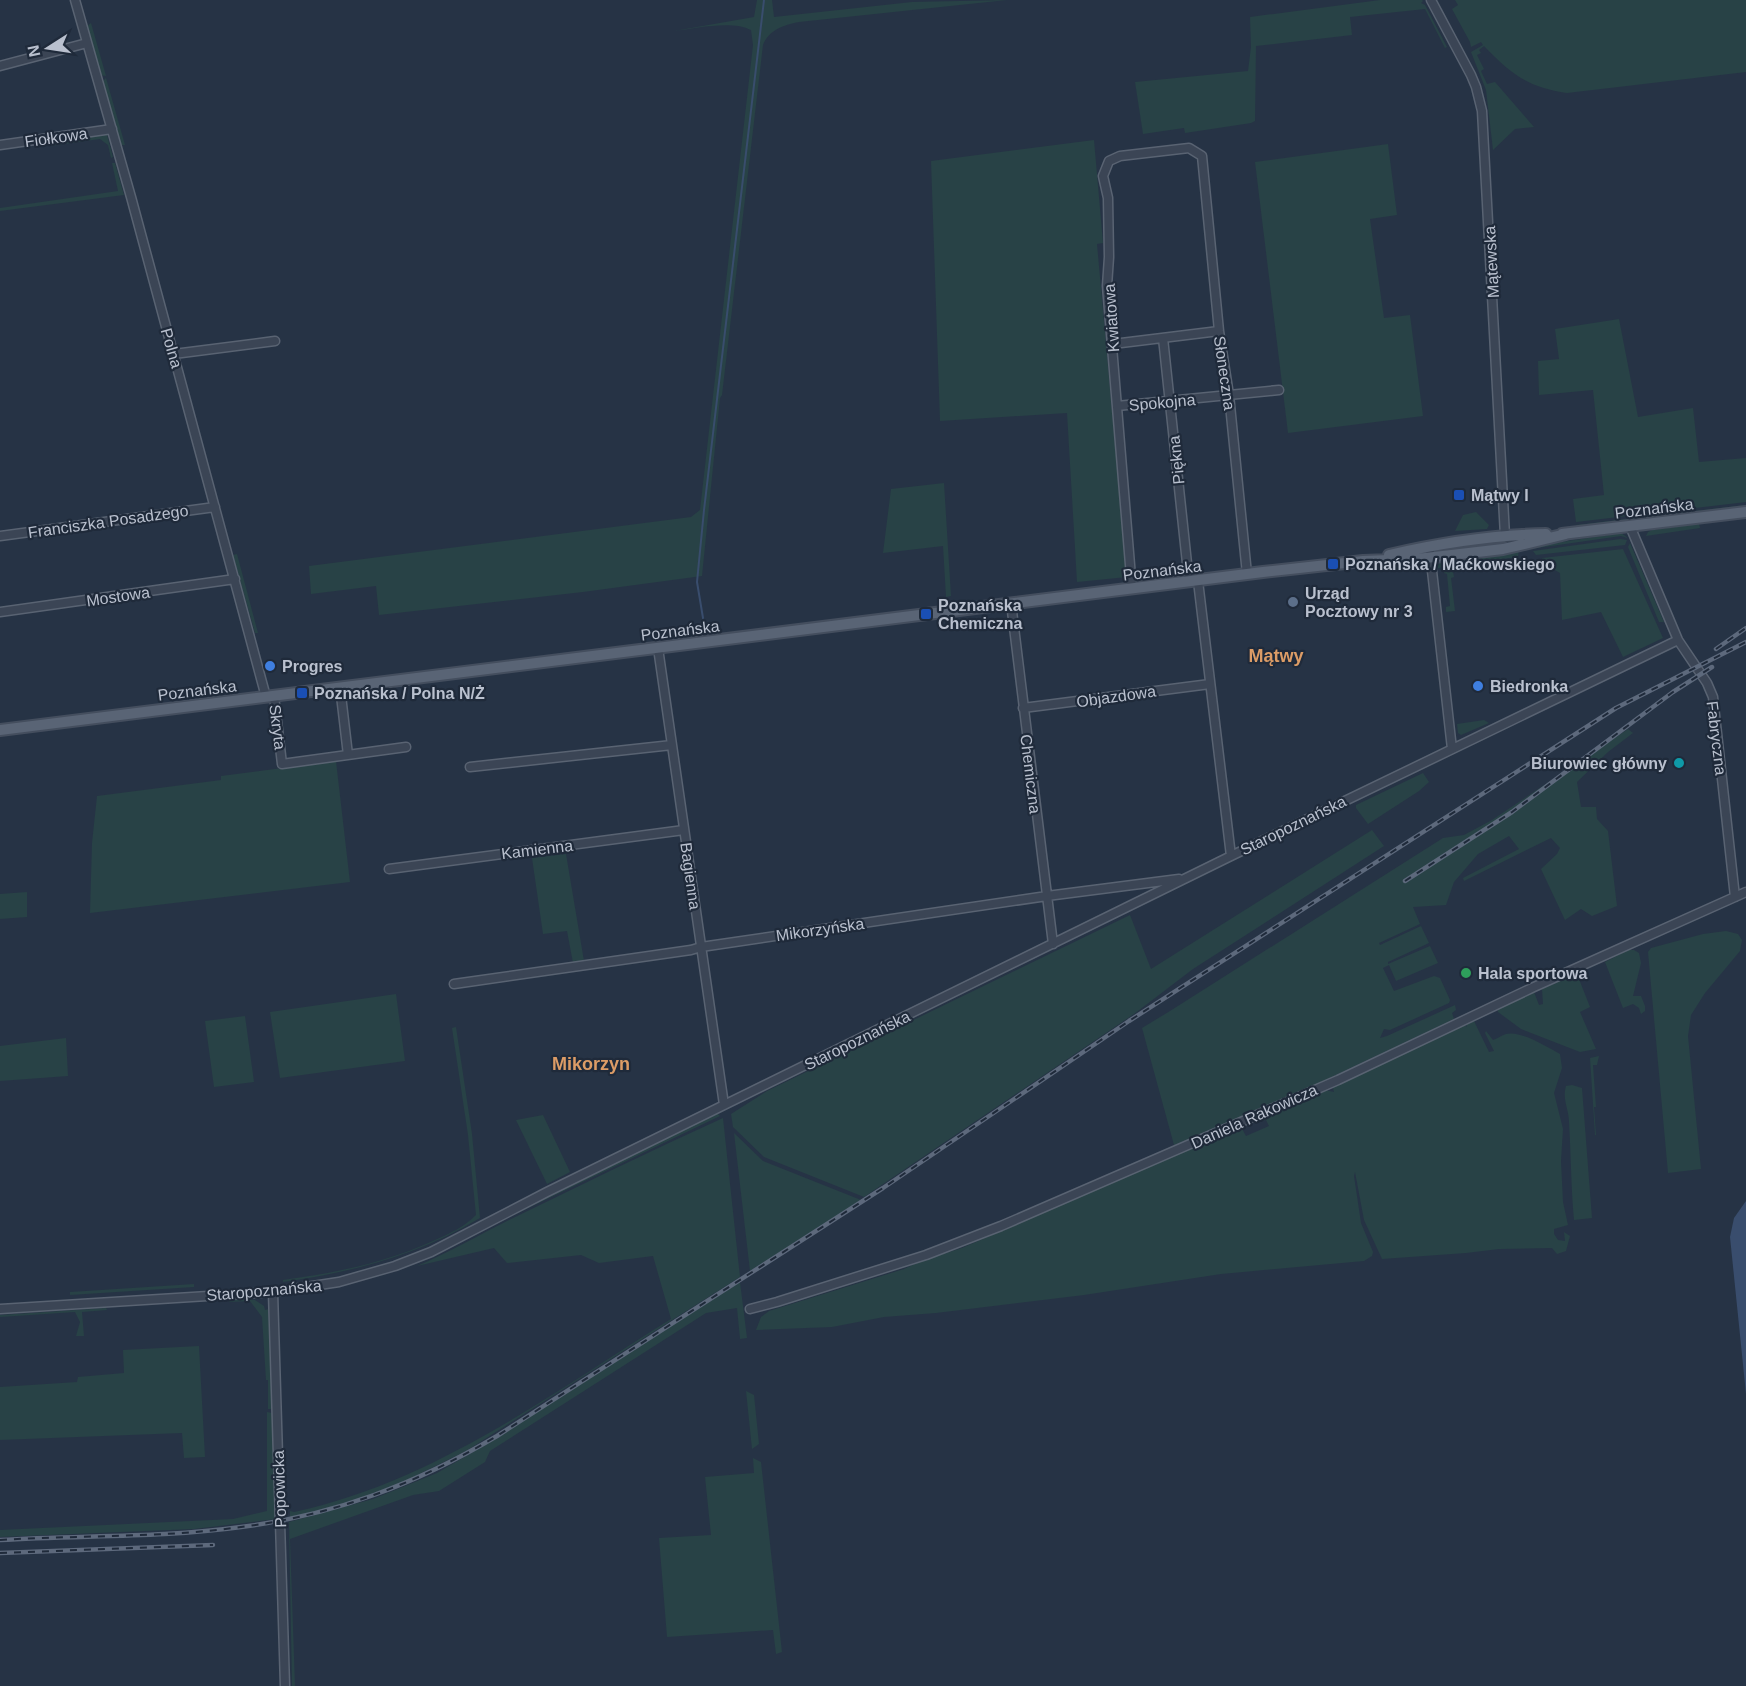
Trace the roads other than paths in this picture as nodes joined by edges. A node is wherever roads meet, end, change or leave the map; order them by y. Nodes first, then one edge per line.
1 (75, 0) edge
2 (1431, 0) edge
3 (87, 43) junction
4 (0, 66) edge
5 (112, 129) junction
6 (0, 145) edge
7 (1203, 171) joint
8 (1219, 331) junction
9 (1163, 338) junction
10 (275, 341) dead end
11 (1113, 344) junction
12 (174, 354) junction
13 (1279, 390) dead end
14 (1229, 395) junction
15 (1171, 401) junction
16 (1117, 406) junction
17 (215, 507) junction
18 (1746, 512) edge
19 (1630, 526) junction
20 (1566, 534) junction
21 (0, 536) edge
22 (1505, 536) junction
23 (1523, 544) junction
24 (1486, 550) junction
25 (1430, 552) junction
26 (1247, 574) junction
27 (235, 579) junction
28 (1193, 581) junction
29 (1132, 589) junction
30 (1011, 603) junction
31 (0, 612) edge
32 (1677, 640) junction
33 (658, 648) junction
34 (1210, 684) junction
35 (340, 687) junction
36 (270, 697) junction
37 (1023, 708) junction
38 (0, 730) edge
39 (672, 745) junction
40 (406, 747) dead end
41 (1452, 750) junction
42 (348, 755) junction
43 (470, 767) dead end
44 (684, 830) junction
45 (1231, 856) junction
46 (389, 869) dead end
47 (1186, 878) junction
48 (1148, 882) junction
49 (1746, 892) edge
50 (1152, 895) junction
51 (1047, 896) junction
52 (1735, 897) junction
53 (1053, 944) junction
54 (701, 947) junction
55 (454, 984) dead end
56 (724, 1105) junction
57 (273, 1292) junction
58 (750, 1309) dead end
59 (0, 1310) edge
60 (285, 1686) edge

1 - 3 street, Polna
2 - 22 street, Mątewska
3 - 4 street
3 - 5 street, Polna
5 - 6 street, Fiołkowa
5 - 12 street, Polna
7 - 8 street, Słoneczna
7 - 11 street, Kwiatowa
8 - 9 street
8 - 14 street, Słoneczna
9 - 11 street
9 - 15 street, Piękna
10 - 12 street
11 - 16 street, Kwiatowa
12 - 17 street, Polna
13 - 14 street, Spokojna
14 - 15 street, Spokojna
14 - 26 street, Słoneczna
15 - 16 street, Spokojna
15 - 28 street, Piękna
16 - 29 street, Kwiatowa
17 - 21 street, Franciszka Posadzego
17 - 27 street, Polna
18 - 19 main road, Poznańska
19 - 20 main road, Poznańska
19 - 32 street, Fabryczna
20 - 22 main road, Poznańska
20 - 23 main road, Poznańska
22 - 23 street
22 - 24 street
22 - 25 main road, Poznańska
23 - 24 main road, Poznańska
24 - 25 main road, Poznańska
25 - 26 main road, Poznańska
25 - 41 street
26 - 28 main road, Poznańska
27 - 31 street, Mostowa
27 - 36 street, Polna
28 - 29 main road, Poznańska
28 - 34 street
29 - 30 main road, Poznańska
30 - 33 main road, Poznańska
30 - 37 street, Chemiczna
32 - 41 street, Staropoznańska
32 - 52 street, Fabryczna
33 - 35 main road, Poznańska
33 - 39 street, Bagienna
34 - 37 street, Objazdowa
34 - 45 street
35 - 36 main road, Poznańska
35 - 42 street
36 - 38 main road, Poznańska
36 - 42 street, Skryta
37 - 51 street, Chemiczna
39 - 43 street
39 - 44 street, Bagienna
40 - 42 street, Skryta
41 - 45 street, Staropoznańska
44 - 46 street, Kamienna
44 - 54 street, Bagienna
45 - 47 street, Staropoznańska
47 - 48 street, Mikorzyńska
47 - 50 street, Staropoznańska
48 - 50 street
48 - 51 street, Mikorzyńska
49 - 52 street, Daniela Rakowicza
50 - 53 street, Staropoznańska
51 - 53 street, Chemiczna
51 - 54 street, Mikorzyńska
52 - 58 street, Daniela Rakowicza
53 - 56 street, Staropoznańska
54 - 55 street, Mikorzyńska
54 - 56 street, Bagienna
56 - 57 street, Staropoznańska
57 - 59 street, Staropoznańska
57 - 60 street, Popowicka

